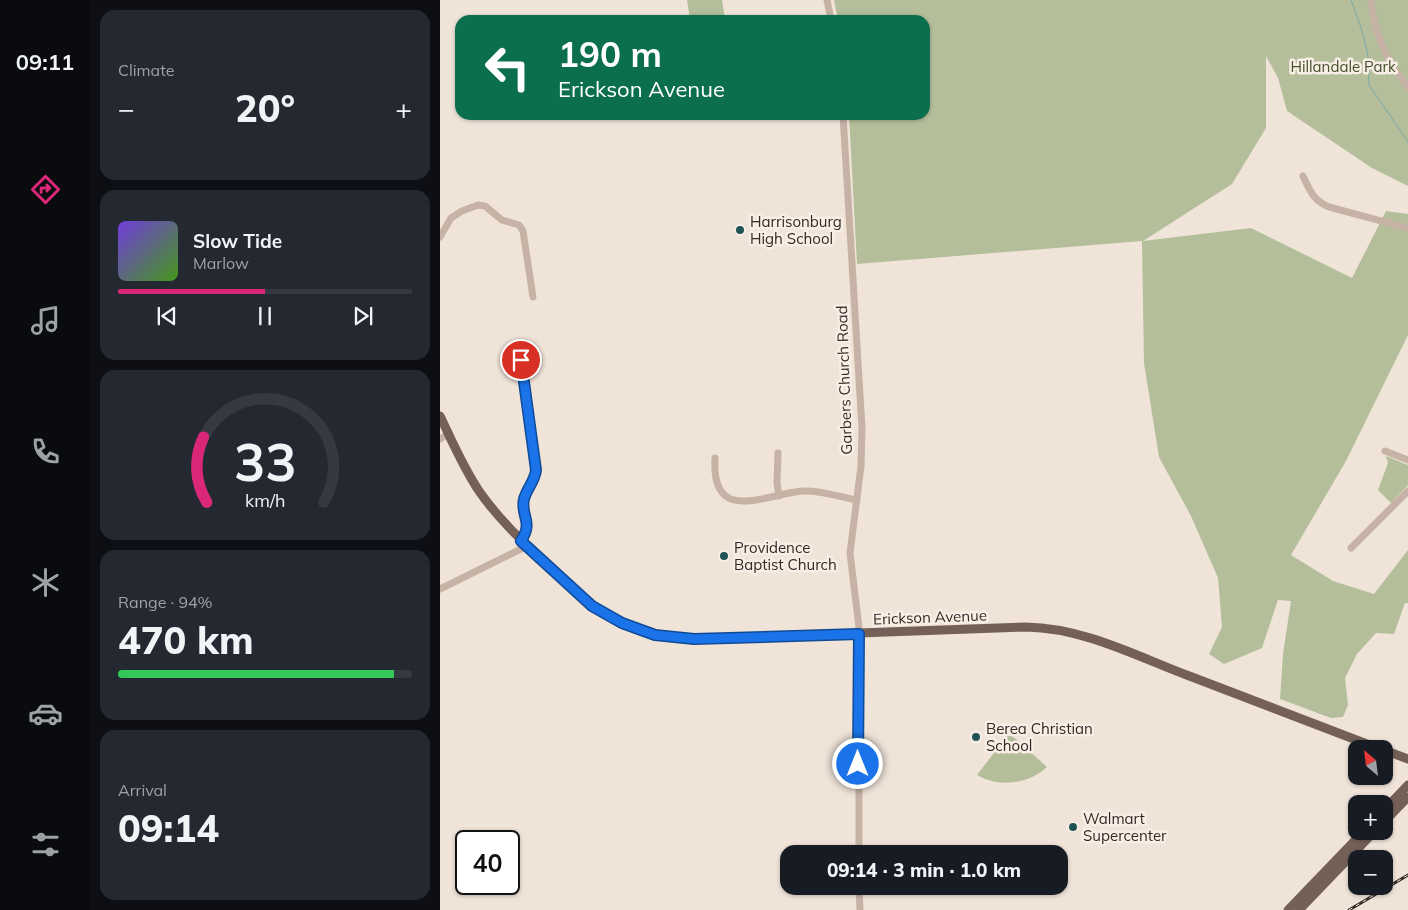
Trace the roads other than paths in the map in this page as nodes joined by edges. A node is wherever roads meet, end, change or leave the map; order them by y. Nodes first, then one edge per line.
1 (827, 0) edge
2 (1371, 0) edge
3 (830, 15) edge
4 (1408, 87) edge
5 (842, 120) edge
6 (1303, 176) dead end
7 (1408, 228) edge
8 (440, 237) edge
9 (533, 297) dead end
10 (521, 360) dead end
11 (440, 416) edge
12 (444, 436) edge
13 (1385, 451) dead end
14 (778, 453) dead end
15 (715, 458) dead end
16 (1408, 460) edge
17 (1408, 491) edge
18 (779, 496) junction
19 (856, 500) junction
20 (524, 543) junction
21 (1351, 548) dead end
22 (440, 589) edge
23 (859, 634) junction
24 (1357, 740) edge
25 (1393, 753) edge
26 (1408, 759) edge
27 (1408, 785) edge
28 (1408, 797) edge
29 (1393, 801) edge
30 (1393, 813) edge
31 (1355, 840) edge
32 (1366, 840) edge
33 (859, 845) edge
34 (860, 895) edge
35 (860, 910) edge
36 (1288, 910) edge
37 (1299, 910) edge

1 - 3 street
2 - 4 street
5 - 19 street, Garbers Church Road
6 - 7 street
8 - 9 street
10 - 20 street
11 - 12 main road, Erickson Avenue
12 - 20 main road, Erickson Avenue
13 - 16 street
14 - 18 street
15 - 18 street
17 - 21 street
18 - 19 street
19 - 23 street, Garbers Church Road
20 - 22 street
20 - 23 main road, Erickson Avenue
23 - 24 main road, Erickson Avenue
23 - 33 street, Garbers Church Road
25 - 26 main road
27 - 29 main road
28 - 30 main road
31 - 36 main road
32 - 37 main road
34 - 35 street

